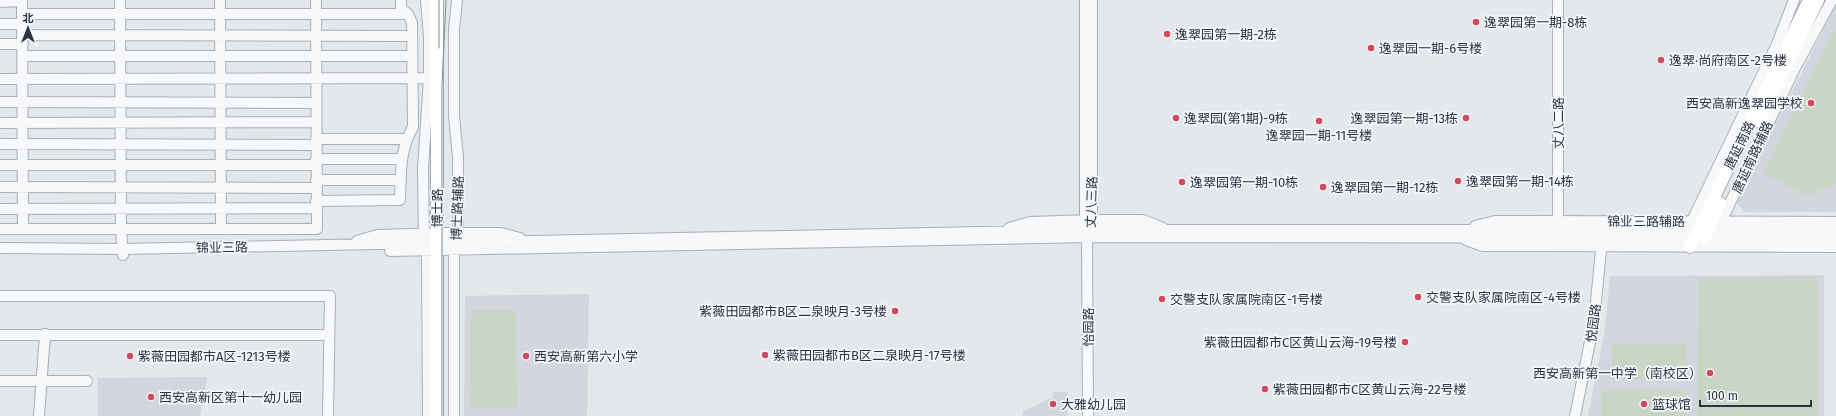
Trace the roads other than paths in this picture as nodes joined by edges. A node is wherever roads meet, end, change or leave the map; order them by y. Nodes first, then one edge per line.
1 (120, 0) edge
2 (220, 0) edge
3 (316, 0) edge
4 (401, 0) edge
5 (426, 0) edge
6 (437, 0) edge
7 (445, 0) edge
8 (457, 0) edge
9 (1085, 0) edge
10 (1092, 0) edge
11 (1551, 0) edge
12 (1558, 0) edge
13 (1794, 0) edge
14 (1809, 0) edge
15 (1818, 0) edge
16 (1832, 0) edge
17 (22, 1) edge
18 (0, 2) edge
19 (121, 14) junction
20 (220, 14) junction
21 (316, 14) junction
22 (408, 14) junction
23 (23, 19) junction
24 (0, 24) edge
25 (121, 35) junction
26 (220, 35) junction
27 (316, 35) junction
28 (412, 36) junction
29 (23, 39) junction
30 (0, 44) edge
31 (23, 56) junction
32 (121, 56) junction
33 (412, 56) junction
34 (220, 57) junction
35 (316, 57) junction
36 (412, 78) junction
37 (429, 78) junction
38 (23, 79) junction
39 (121, 79) junction
40 (220, 79) junction
41 (316, 79) junction
42 (0, 80) edge
43 (0, 102) edge
44 (22, 102) junction
45 (121, 102) junction
46 (220, 102) junction
47 (316, 103) junction
48 (220, 122) junction
49 (316, 122) junction
50 (0, 123) edge
51 (23, 123) junction
52 (121, 123) junction
53 (407, 139) junction
54 (316, 142) junction
55 (0, 144) edge
56 (23, 144) junction
57 (121, 144) junction
58 (221, 144) junction
59 (401, 159) junction
60 (316, 162) junction
61 (0, 165) edge
62 (121, 165) junction
63 (221, 165) junction
64 (23, 166) junction
65 (401, 180) junction
66 (316, 184) junction
67 (0, 187) edge
68 (23, 187) junction
69 (121, 187) junction
70 (221, 187) junction
71 (316, 205) junction
72 (221, 207) junction
73 (121, 208) junction
74 (0, 209) edge
75 (23, 209) junction
76 (1836, 222) edge
77 (1088, 228) junction
78 (0, 229) edge
79 (23, 229) junction
80 (221, 229) junction
81 (121, 230) junction
82 (1702, 230) junction
83 (1836, 230) edge
84 (1459, 234) junction
85 (1554, 234) junction
86 (1602, 238) junction
87 (1836, 238) edge
88 (441, 242) junction
89 (1836, 246) edge
90 (0, 248) edge
91 (123, 252) junction
92 (0, 255) edge
93 (0, 296) edge
94 (45, 334) junction
95 (0, 335) edge
96 (329, 335) junction
97 (0, 381) edge
98 (41, 381) junction
99 (87, 381) dead end
100 (39, 416) edge
101 (328, 416) edge
102 (428, 416) edge
103 (437, 416) edge
104 (445, 416) edge
105 (454, 416) edge
106 (1088, 416) edge
107 (1575, 416) edge

1 - 19 street
2 - 20 street
3 - 21 street
4 - 22 street
5 - 37 street, 博士路辅路
6 - 88 main road, 博士路
7 - 88 main road, 博士路
8 - 88 street, 博士路辅路
9 - 77 street, 丈八三路
10 - 77 street, 丈八三路
11 - 85 street, 丈八二路
12 - 85 street, 丈八二路
13 - 82 street, 唐延南路辅路
14 - 82 main road, 唐延南路
15 - 82 main road, 唐延南路
16 - 82 street, 唐延南路辅路
17 - 18 street
17 - 23 street
19 - 20 street
19 - 23 street
19 - 25 street
20 - 21 street
20 - 26 street
21 - 22 street
21 - 27 street
22 - 28 street
23 - 24 street
23 - 29 street
25 - 26 street
25 - 29 street
25 - 32 street
26 - 27 street
26 - 34 street
27 - 28 street
27 - 35 street
28 - 33 street
29 - 30 street
29 - 31 street
31 - 32 street
31 - 38 street
32 - 34 street
32 - 39 street
33 - 35 street
33 - 36 street
34 - 35 street
34 - 40 street
35 - 41 street
36 - 37 street
36 - 41 street
36 - 53 street
37 - 88 street, 博士路辅路
38 - 39 street
38 - 42 street
38 - 44 street
39 - 40 street
39 - 45 street
40 - 41 street
40 - 46 street
41 - 47 street
43 - 44 street
44 - 45 street
44 - 51 street
45 - 46 street
45 - 52 street
46 - 47 street
46 - 48 street
47 - 49 street
48 - 49 street
48 - 52 street
48 - 58 street
49 - 54 street
50 - 51 street
51 - 52 street
51 - 56 street
52 - 57 street
53 - 54 street
53 - 59 street
54 - 58 street
54 - 60 street
55 - 56 street
56 - 57 street
56 - 64 street
57 - 58 street
57 - 62 street
58 - 63 street
59 - 60 street
59 - 65 street
60 - 63 street
60 - 66 street
61 - 64 street
62 - 63 street
62 - 64 street
62 - 69 street
63 - 70 street
64 - 68 street
65 - 66 street
65 - 71 street
66 - 70 street
66 - 71 street
67 - 68 street
68 - 69 street
68 - 75 street
69 - 70 street
69 - 73 street
70 - 72 street
71 - 72 street
71 - 80 street
72 - 73 street
72 - 80 street
73 - 75 street
73 - 81 street
74 - 75 street
75 - 79 street
76 - 82 street, 锦业三路辅路
77 - 84 street
77 - 84 street
77 - 88 street
77 - 88 street
77 - 106 street, 怡园路
78 - 79 street
79 - 81 street
80 - 81 street
81 - 91 street
82 - 83 street
82 - 85 street, 锦业三路辅路
82 - 86 street
82 - 87 street
82 - 89 street, 锦业三路辅路
84 - 85 street
84 - 85 street, 锦业三路辅路
85 - 86 street, 锦业三路辅路
85 - 86 street
86 - 107 street, 悦园路
88 - 91 street, 锦业三路
88 - 91 street, 锦业三路
88 - 102 street, 博士路辅路
88 - 103 main road, 博士路
88 - 104 main road, 博士路
88 - 105 street, 博士路辅路
90 - 91 street, 锦业三路
91 - 92 street, 锦业三路
93 - 96 street
94 - 95 street
94 - 96 street
94 - 98 street
96 - 101 street
97 - 98 street
98 - 99 street
98 - 100 street

